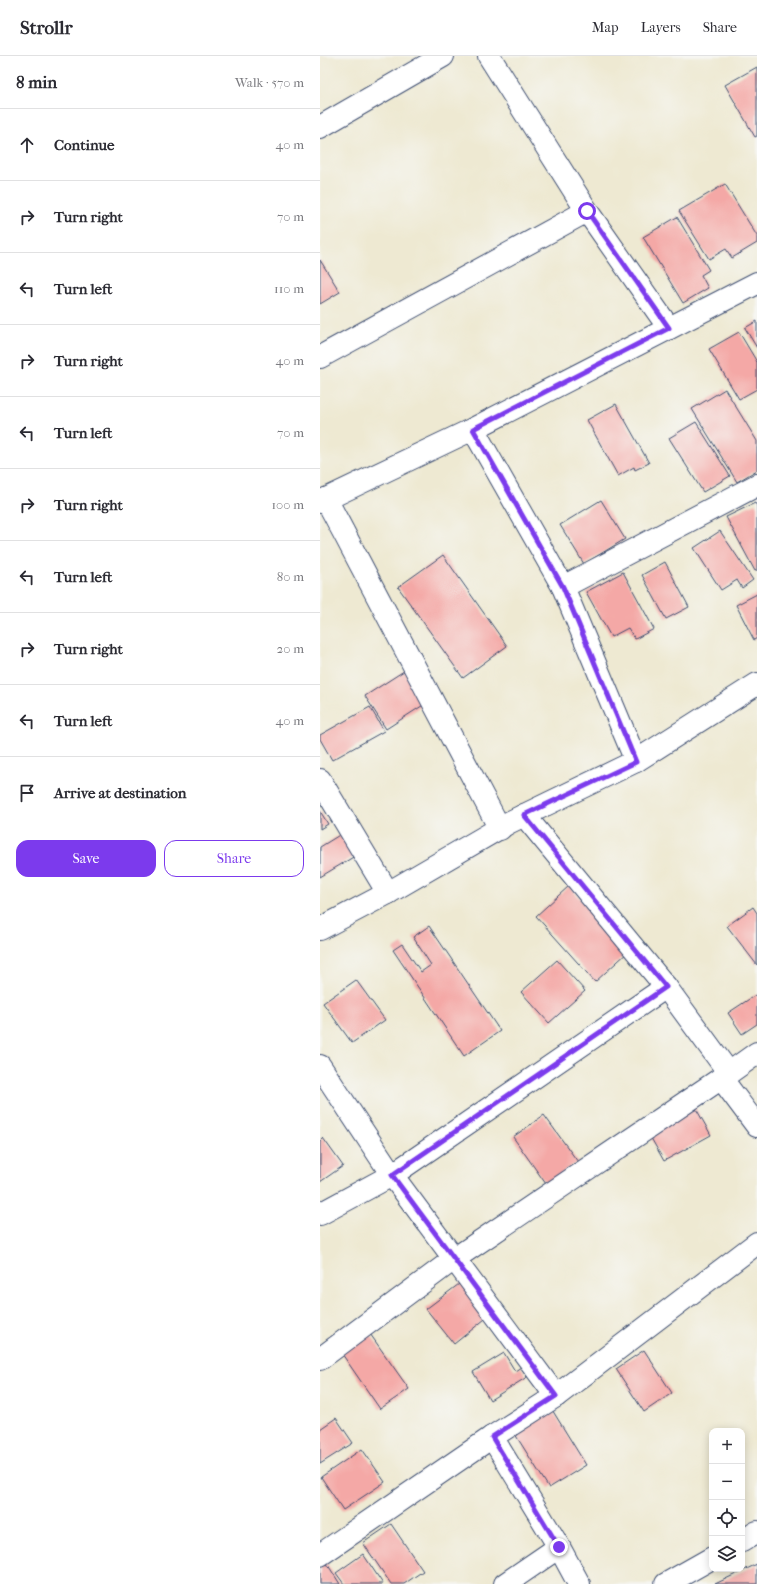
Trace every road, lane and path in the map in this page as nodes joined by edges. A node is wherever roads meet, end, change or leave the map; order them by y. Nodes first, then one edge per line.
1 (443, 56) edge
2 (489, 56) edge
3 (320, 127) edge
4 (587, 211) junction
5 (757, 283) edge
6 (669, 328) junction
7 (320, 357) edge
8 (473, 429) junction
9 (757, 485) edge
10 (323, 501) edge
11 (563, 587) junction
12 (757, 684) edge
13 (636, 762) junction
14 (320, 780) edge
15 (524, 815) junction
16 (500, 829) junction
17 (388, 893) junction
18 (320, 929) edge
19 (666, 987) junction
20 (757, 1053) edge
21 (320, 1066) edge
22 (725, 1075) junction
23 (757, 1126) edge
24 (392, 1175) junction
25 (320, 1214) edge
26 (757, 1243) edge
27 (454, 1259) junction
28 (320, 1359) edge
29 (556, 1396) junction
30 (492, 1437) junction
31 (757, 1532) edge
32 (745, 1539) edge
33 (559, 1547) junction
34 (320, 1554) edge
35 (709, 1560) edge
36 (505, 1584) edge
37 (579, 1584) edge
38 (666, 1584) edge

1 - 3 street
2 - 4 street
4 - 6 street
4 - 7 street
5 - 6 street
6 - 8 street
8 - 10 street
8 - 11 street
9 - 11 street
10 - 16 street
11 - 13 street
12 - 13 street
13 - 15 street
14 - 17 street
15 - 16 street
15 - 19 street
16 - 17 street
17 - 18 street
19 - 22 street
19 - 24 street
20 - 22 street
21 - 24 street
22 - 23 street
22 - 27 street
24 - 25 street
24 - 27 street
26 - 29 street
27 - 28 street
27 - 29 street
29 - 30 street
30 - 33 street
30 - 34 street
31 - 32 street
33 - 36 street
33 - 37 street
35 - 38 street

